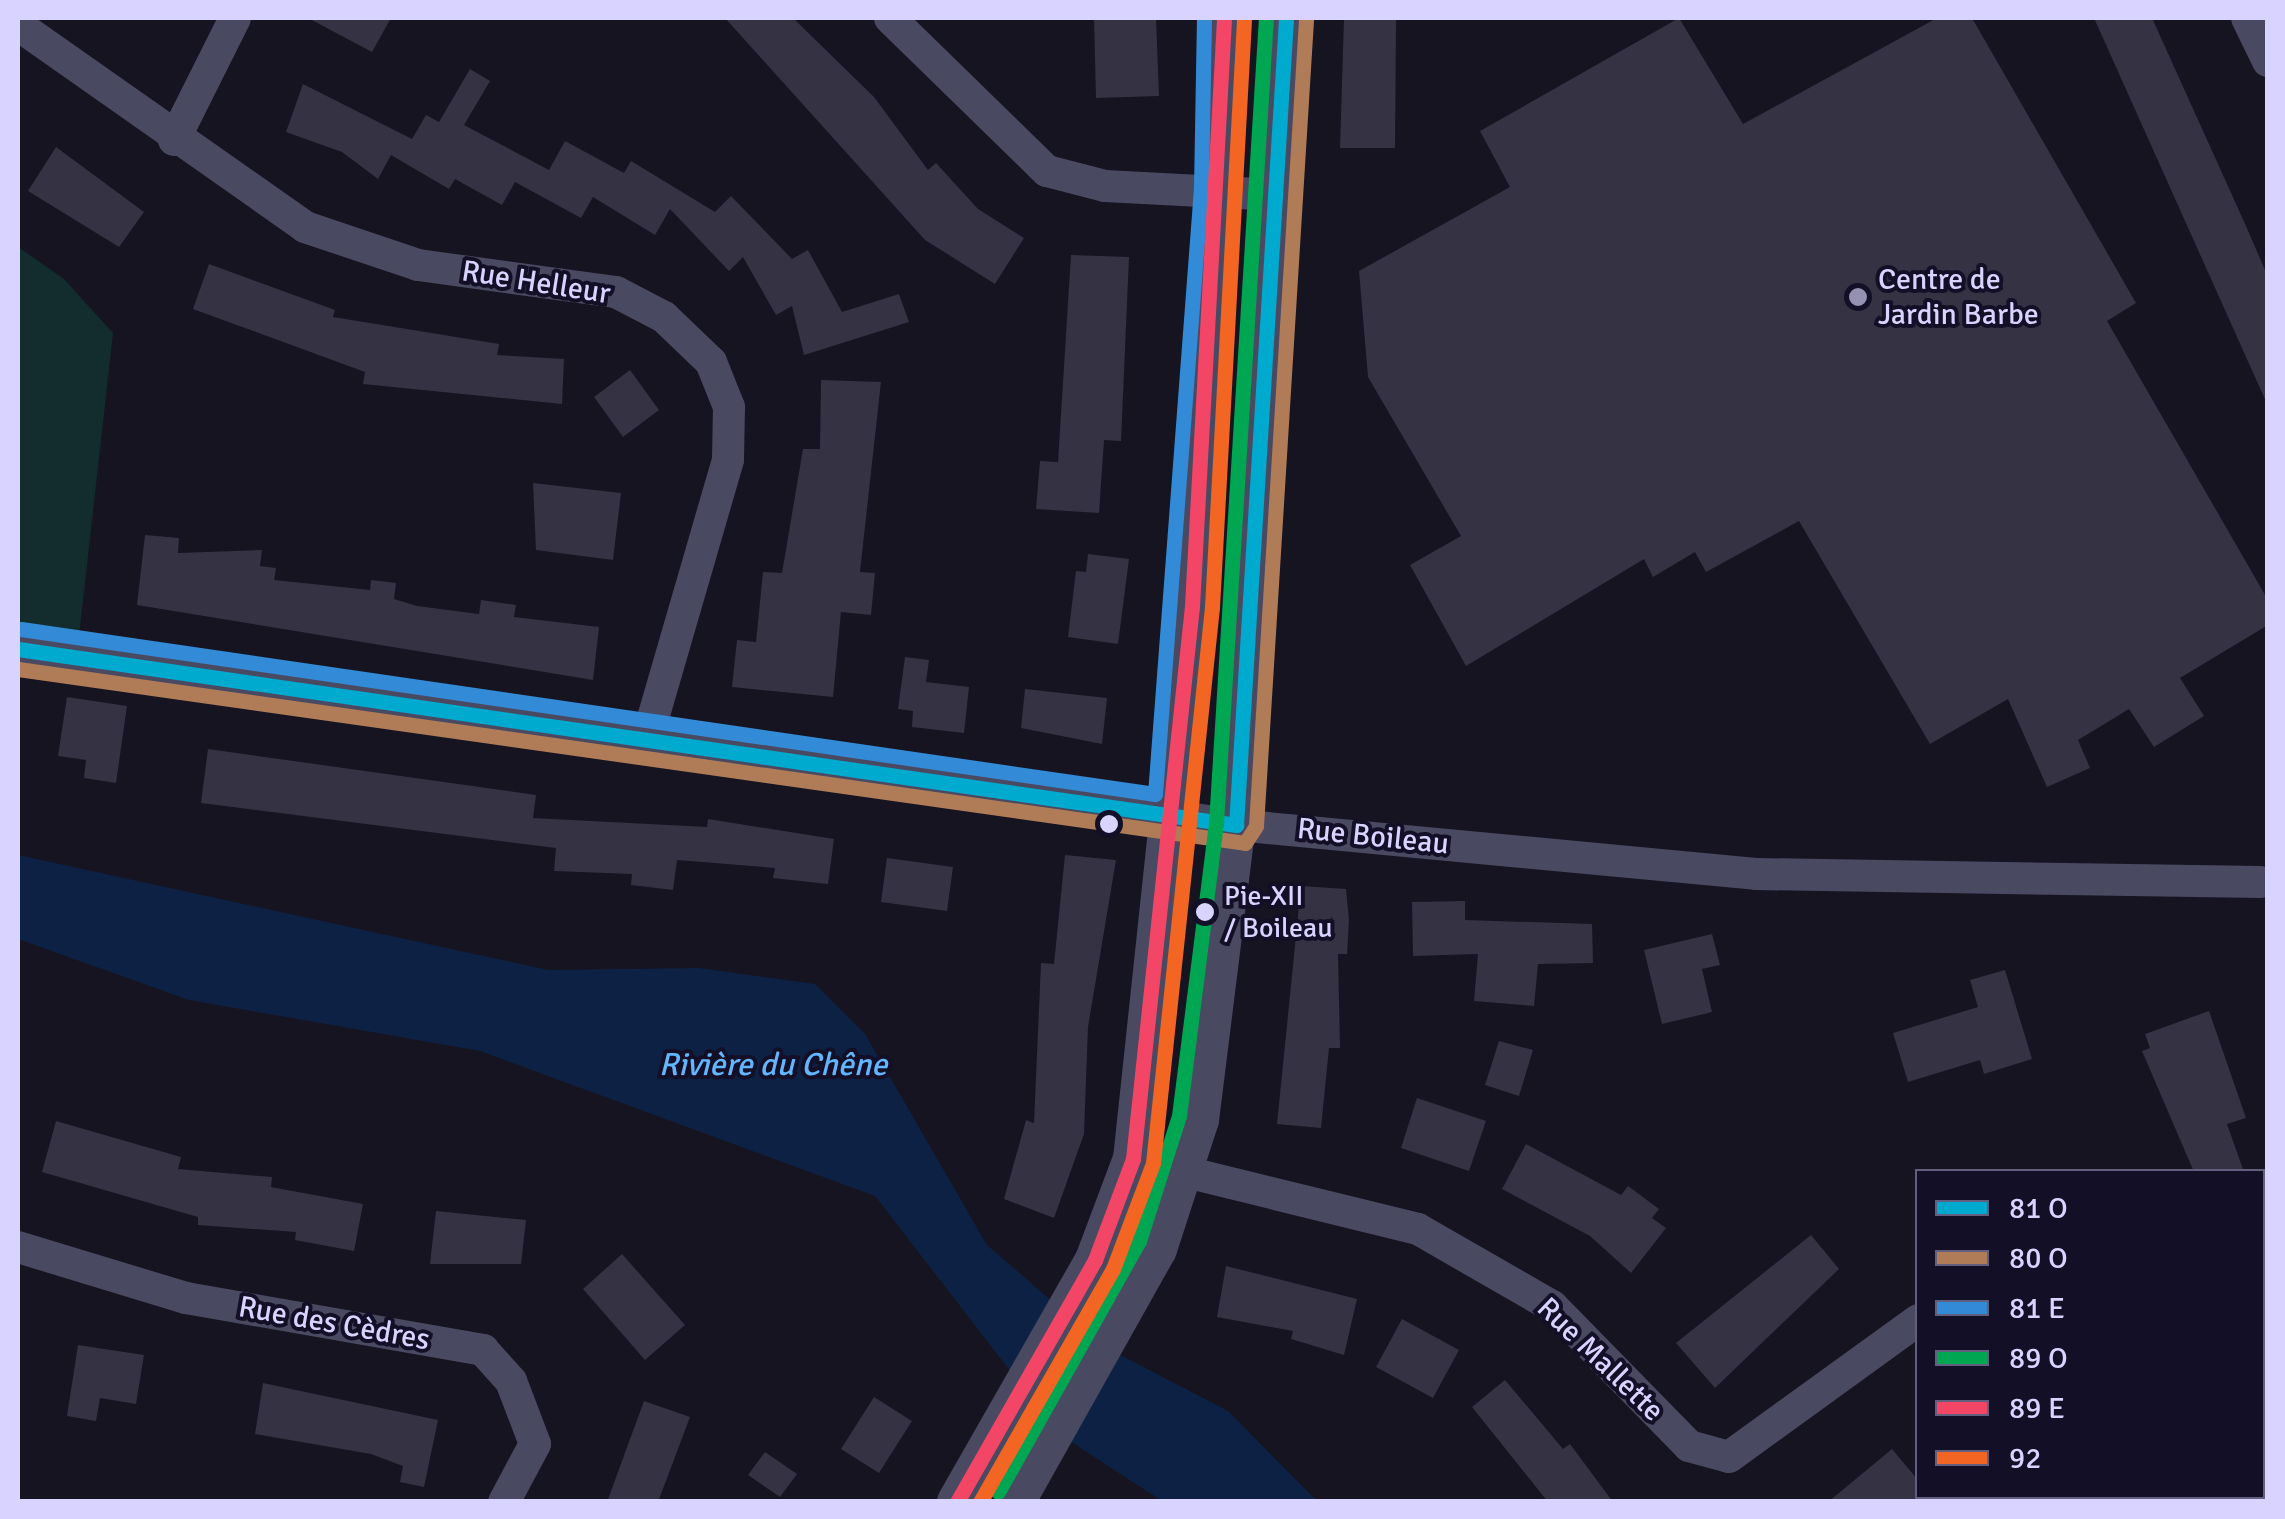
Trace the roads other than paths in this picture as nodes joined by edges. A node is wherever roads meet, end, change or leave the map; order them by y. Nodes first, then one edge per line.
1 (235, 18) edge
2 (890, 18) edge
3 (1224, 18) edge
4 (1286, 18) edge
5 (2248, 18) edge
6 (18, 24) edge
7 (2268, 61) edge
8 (174, 140) junction
9 (1221, 188) junction
10 (1277, 196) junction
11 (18, 649) edge
12 (648, 739) junction
13 (1173, 817) junction
14 (1236, 825) junction
15 (2260, 882) dead end
16 (1132, 1159) junction
17 (1187, 1174) junction
18 (18, 1247) edge
19 (1915, 1322) edge
20 (504, 1502) edge
21 (958, 1502) edge
22 (1014, 1502) edge

1 - 8 street
2 - 9 street
3 - 9 street
4 - 10 street
5 - 7 street
6 - 8 street, Rue Helleur
8 - 12 street, Rue Helleur
9 - 10 street
9 - 13 street
10 - 14 street
11 - 12 street, Rue Boileau
12 - 13 street, Rue Boileau
13 - 14 street, Rue Boileau
13 - 16 street
14 - 15 street, Rue Boileau
14 - 17 street
16 - 17 street, Rue Mallette
16 - 21 street
17 - 19 street, Rue Mallette
17 - 22 street
18 - 20 street, Rue des Cèdres

